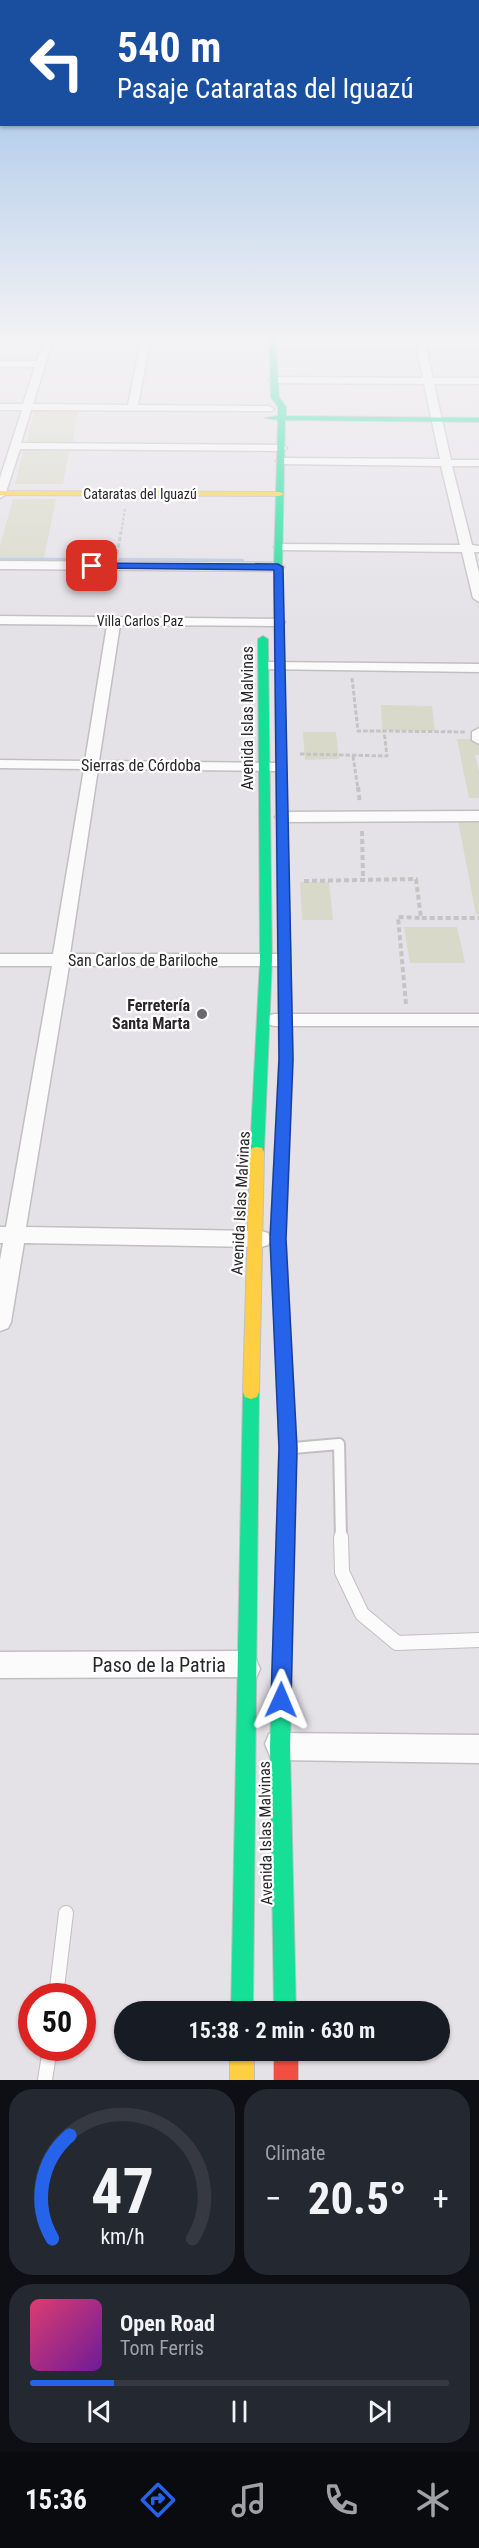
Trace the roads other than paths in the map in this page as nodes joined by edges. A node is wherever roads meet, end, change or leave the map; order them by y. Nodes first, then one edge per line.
1 (20, 432) edge
2 (276, 432) edge
3 (440, 432) edge
4 (16, 446) junction
5 (277, 452) junction
6 (446, 463) junction
7 (479, 463) edge
8 (0, 493) edge
9 (273, 494) junction
10 (280, 547) junction
11 (473, 549) edge
12 (0, 565) edge
13 (271, 567) junction
14 (264, 589) dead end
15 (479, 598) edge
16 (264, 617) junction
17 (0, 620) edge
18 (114, 621) junction
19 (279, 622) junction
20 (262, 666) junction
21 (281, 666) junction
22 (479, 668) edge
23 (281, 760) junction
24 (0, 764) edge
25 (92, 765) junction
26 (264, 766) junction
27 (479, 816) edge
28 (283, 817) junction
29 (0, 960) edge
30 (61, 960) junction
31 (266, 960) junction
32 (285, 960) junction
33 (264, 1020) junction
34 (286, 1020) junction
35 (479, 1020) edge
36 (7, 1235) edge
37 (254, 1238) junction
38 (278, 1239) junction
39 (0, 1322) edge
40 (288, 1448) junction
41 (479, 1640) edge
42 (246, 1664) junction
43 (0, 1665) edge
44 (280, 1746) junction
45 (479, 1749) edge
46 (66, 1913) dead end
47 (58, 1983) edge
48 (242, 2001) edge
49 (285, 2001) edge
50 (48, 2061) edge
51 (242, 2061) edge
52 (286, 2061) edge
53 (45, 2080) edge
54 (242, 2080) edge
55 (286, 2080) edge

1 - 4 street
2 - 5 main road, Avenida Islas Malvinas
3 - 6 street
4 - 5 street
4 - 8 street
5 - 6 street
5 - 9 main road, Avenida Islas Malvinas
6 - 7 street
6 - 11 street
8 - 9 main road, Cataratas del Iguazú
9 - 10 main road, Avenida Islas Malvinas
9 - 13 main road, Avenida Islas Malvinas
10 - 11 street
10 - 13 main road, Avenida Islas Malvinas
11 - 15 street
12 - 13 street
13 - 14 main road, Avenida Islas Malvinas
13 - 19 main road, Avenida Islas Malvinas
16 - 18 street, Villa Carlos Paz
16 - 19 street, Villa Carlos Paz
16 - 20 main road, Avenida Islas Malvinas
17 - 18 street, Villa Carlos Paz
18 - 25 street
19 - 21 main road, Avenida Islas Malvinas
20 - 21 street
20 - 26 main road, Avenida Islas Malvinas
21 - 22 street
21 - 23 main road, Avenida Islas Malvinas
23 - 26 street, Sierras de Córdoba
23 - 28 main road, Avenida Islas Malvinas
24 - 25 street, Sierras de Córdoba
25 - 26 street, Sierras de Córdoba
25 - 30 street
26 - 31 main road, Avenida Islas Malvinas
27 - 28 street
28 - 32 main road, Avenida Islas Malvinas
29 - 30 street, San Carlos de Bariloche
30 - 31 street, San Carlos de Bariloche
30 - 36 street
31 - 32 street, San Carlos de Bariloche
31 - 33 main road, Avenida Islas Malvinas
32 - 34 main road, Avenida Islas Malvinas
33 - 34 street
33 - 37 main road, Avenida Islas Malvinas
34 - 35 street
34 - 38 main road, Avenida Islas Malvinas
36 - 37 street
36 - 39 street
37 - 38 street
37 - 42 main road, Avenida Islas Malvinas
38 - 40 main road, Avenida Islas Malvinas
40 - 41 lane
40 - 44 main road, Avenida Islas Malvinas
42 - 43 street, Paso de la Patria
42 - 44 street, Paso de la Patria
42 - 48 main road, Avenida Islas Malvinas
44 - 45 street
44 - 49 main road, Avenida Islas Malvinas
46 - 47 lane
50 - 53 lane
51 - 54 main road
52 - 55 main road

